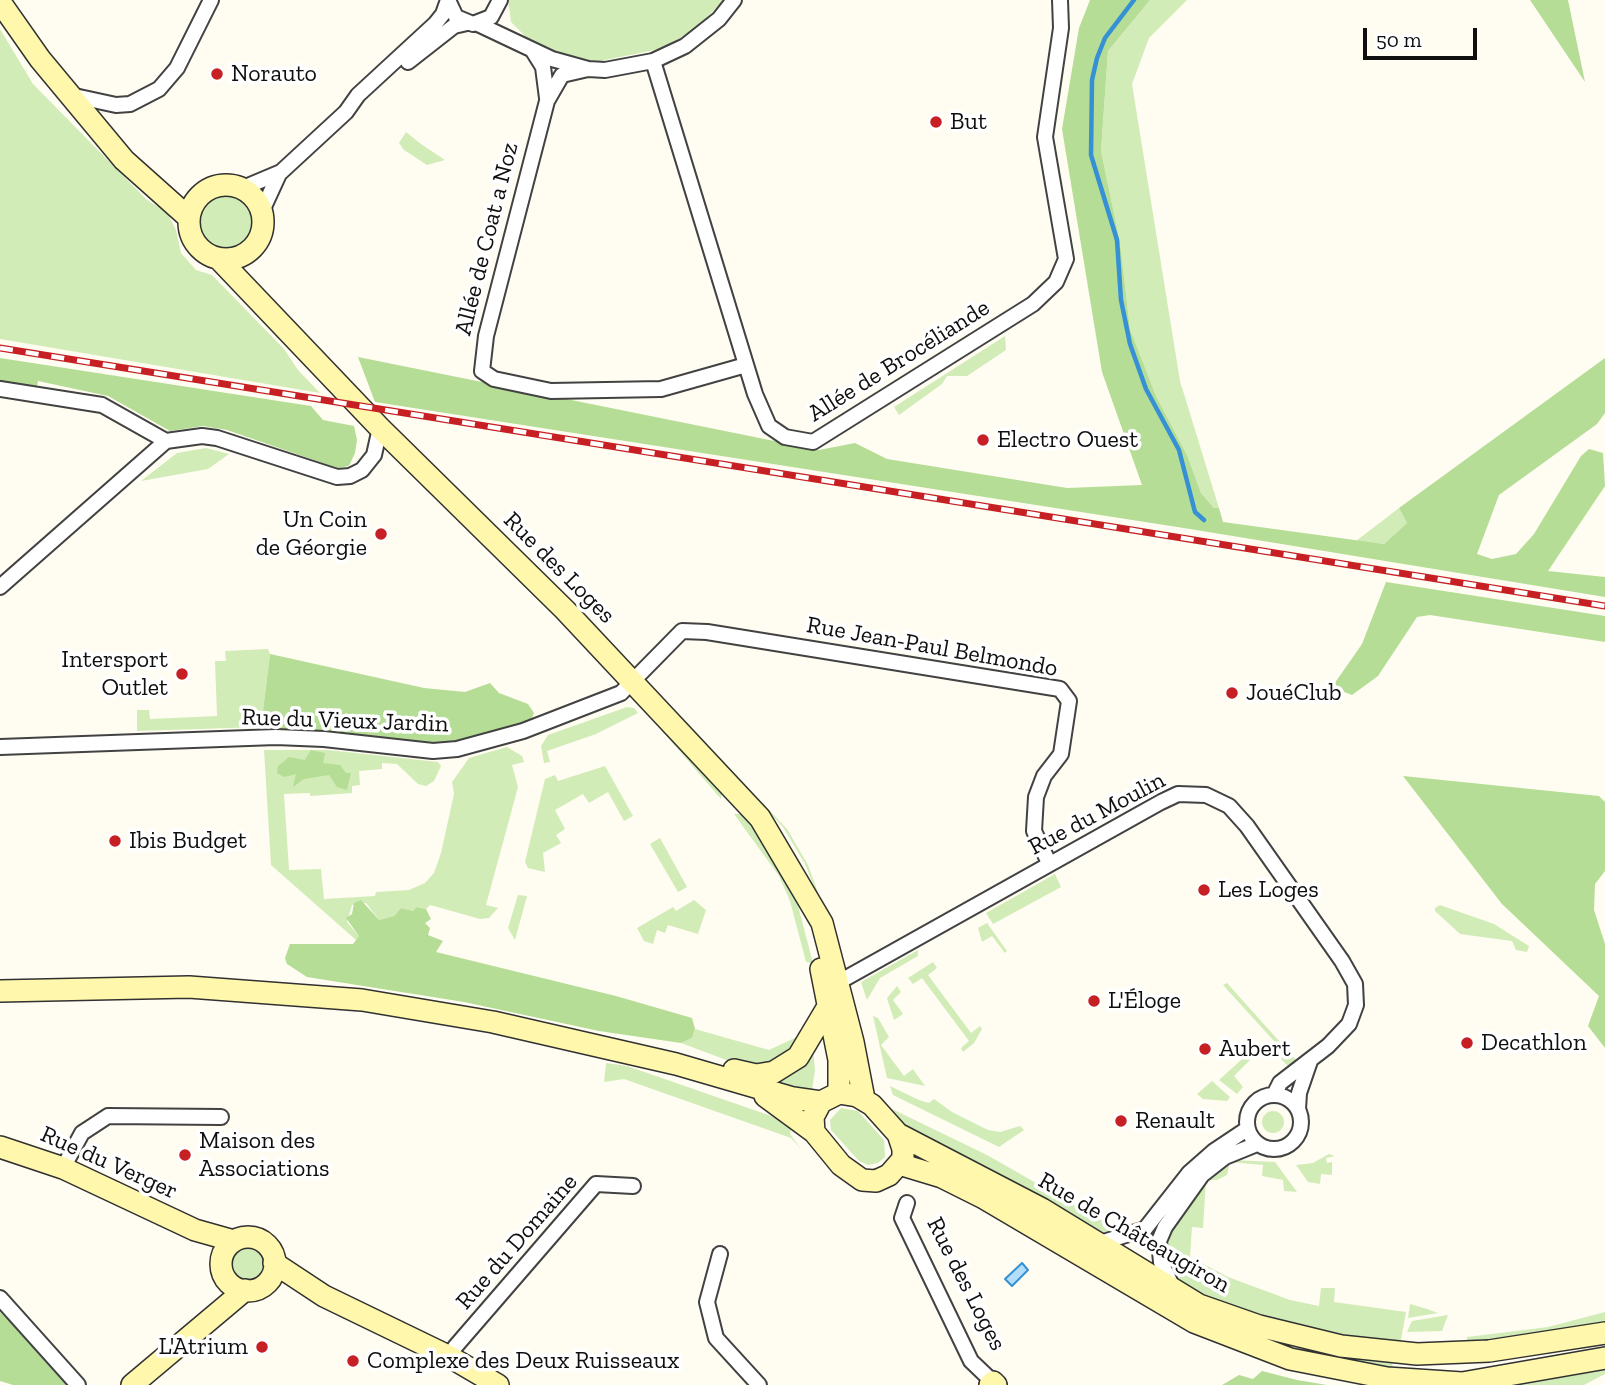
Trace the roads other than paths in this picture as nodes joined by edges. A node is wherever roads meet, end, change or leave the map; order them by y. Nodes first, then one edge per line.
1 (211, 0) edge
2 (448, 0) edge
3 (500, 0) edge
4 (734, 0) edge
5 (1060, 0) edge
6 (0, 2) edge
7 (473, 23) junction
8 (532, 50) junction
9 (653, 61) junction
10 (588, 69) junction
11 (70, 95) junction
12 (547, 101) junction
13 (346, 112) junction
14 (281, 172) junction
15 (243, 188) junction
16 (157, 192) junction
17 (202, 193) junction
18 (262, 211) junction
19 (189, 218) junction
20 (249, 251) junction
21 (218, 258) junction
22 (250, 289) junction
23 (746, 365) junction
24 (0, 389) edge
25 (380, 428) junction
26 (166, 441) junction
27 (0, 587) edge
28 (633, 682) junction
29 (0, 747) edge
30 (1049, 863) junction
31 (0, 991) edge
32 (832, 992) junction
33 (1311, 1060) junction
34 (676, 1064) junction
35 (748, 1086) junction
36 (1275, 1095) junction
37 (830, 1097) junction
38 (864, 1099) junction
39 (1298, 1109) junction
40 (221, 1117) dead end
41 (1247, 1129) junction
42 (814, 1132) junction
43 (898, 1134) junction
44 (1257, 1144) junction
45 (0, 1147) edge
46 (899, 1164) junction
47 (63, 1168) junction
48 (633, 1186) dead end
49 (907, 1203) dead end
50 (195, 1230) junction
51 (234, 1241) junction
52 (1097, 1244) junction
53 (720, 1254) dead end
54 (274, 1263) junction
55 (239, 1279) junction
56 (1177, 1292) junction
57 (324, 1296) junction
58 (0, 1298) edge
59 (1605, 1333) edge
60 (1454, 1352) junction
61 (450, 1357) junction
62 (1605, 1358) edge
63 (1443, 1383) edge
64 (1479, 1383) edge
65 (993, 1384) edge
66 (78, 1385) edge
67 (132, 1385) edge
68 (498, 1385) edge
69 (759, 1385) edge

1 - 11 street
2 - 7 street
2 - 13 street
3 - 7 street
4 - 9 street
5 - 23 street, Allée de Brocéliande
6 - 11 street
7 - 8 street
7 - 13 street
8 - 10 street
8 - 12 street, Allée de Coat a Noz
9 - 10 street
9 - 23 street, Allée de Brocéliande
10 - 12 street, Allée de Coat a Noz
11 - 16 street
12 - 23 street, Allée de Coat a Noz
13 - 14 street
14 - 15 street
14 - 18 street
15 - 17 street
15 - 18 street
16 - 17 street
16 - 19 street
17 - 19 street
18 - 20 street
19 - 21 street
20 - 21 street
20 - 22 street
21 - 22 street, Rue des Loges
22 - 25 street, Rue des Loges
24 - 26 street
25 - 26 street
25 - 28 street, Rue des Loges
26 - 27 street
28 - 29 street, Rue du Vieux Jardin
28 - 30 street, Rue Jean-Paul Belmondo
28 - 32 street, Rue des Loges
30 - 32 street, Rue du Moulin
30 - 33 street, Rue du Moulin
31 - 34 street
32 - 34 street
32 - 37 street, Rue des Loges
32 - 38 street, Rue des Loges
33 - 36 street, Rue du Moulin
33 - 39 street, Rue du Moulin
34 - 35 street
35 - 37 street
35 - 42 street
36 - 39 street
36 - 41 street
37 - 38 street
37 - 42 street
38 - 43 street
39 - 44 street
40 - 47 street
41 - 44 street
41 - 52 street
42 - 46 street
43 - 46 street
43 - 52 street, Rue de Châteaugiron
44 - 56 street
45 - 47 street, Rue du Verger
46 - 63 street, Rue de Châteaugiron
47 - 50 street, Rue du Verger
48 - 61 street, Rue du Domaine
49 - 65 street, Rue des Loges
50 - 51 street, Rue du Verger
50 - 55 street, Rue du Verger
51 - 54 street
51 - 55 street
52 - 56 street, Rue de Châteaugiron
53 - 69 street
54 - 55 street
54 - 57 street
55 - 57 street
55 - 67 street
56 - 60 street, Rue de Châteaugiron
57 - 61 street
58 - 66 street
59 - 60 street, Rue de Châteaugiron
60 - 63 street
60 - 64 street
61 - 68 street
62 - 64 street, Rue de Châteaugiron
63 - 64 street, Rue de Châteaugiron

